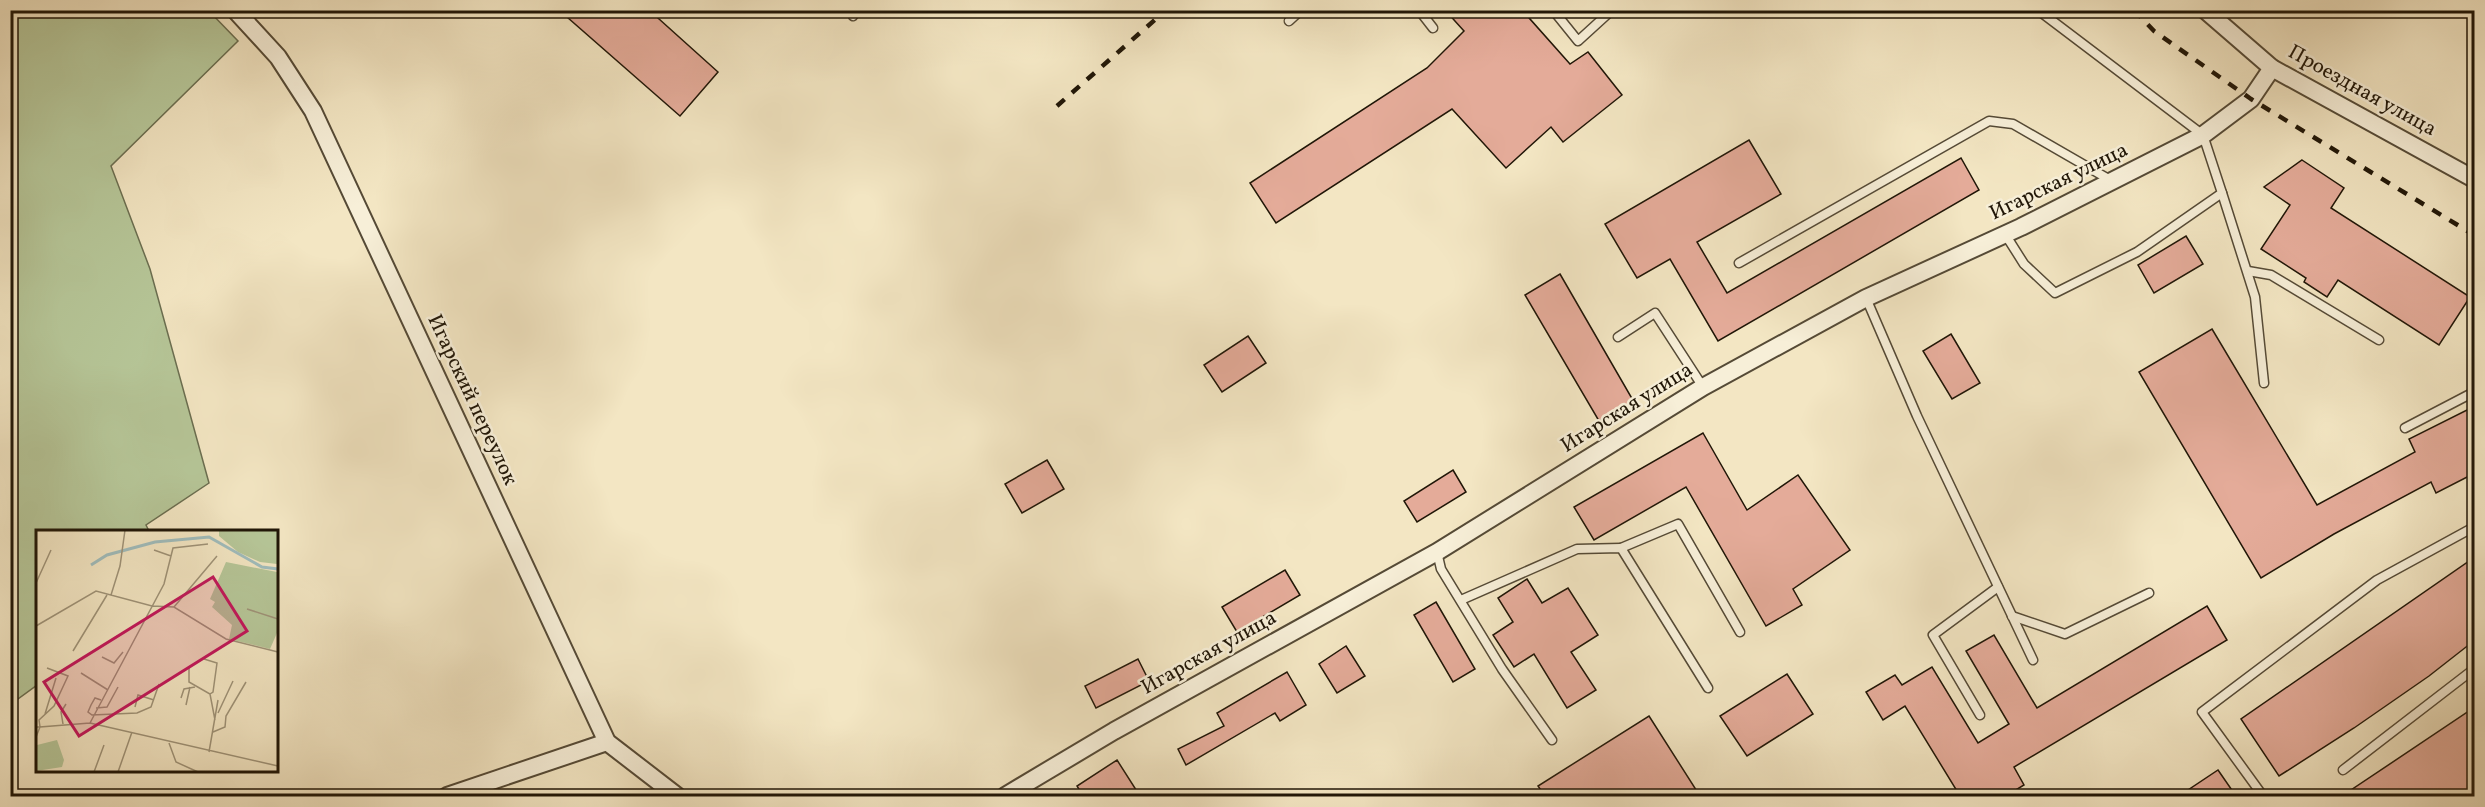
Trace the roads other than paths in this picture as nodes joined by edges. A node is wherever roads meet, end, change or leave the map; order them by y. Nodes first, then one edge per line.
1 (235, 10) edge
2 (1301, 10) edge
3 (1419, 10) edge
4 (1553, 10) edge
5 (1612, 10) edge
6 (2038, 10) edge
7 (2205, 10) edge
8 (1289, 21) dead end
9 (1433, 28) dead end
10 (2272, 68) junction
11 (2203, 135) junction
12 (2475, 179) edge
13 (2112, 181) junction
14 (2222, 193) junction
15 (2005, 234) junction
16 (1739, 263) dead end
17 (2248, 271) junction
18 (1866, 298) junction
19 (1618, 337) dead end
20 (2379, 340) dead end
21 (2264, 383) dead end
22 (1702, 387) junction
23 (2475, 392) edge
24 (2405, 428) dead end
25 (2475, 527) edge
26 (1621, 548) junction
27 (1437, 552) junction
28 (1998, 586) junction
29 (2149, 593) dead end
30 (1461, 600) junction
31 (2012, 616) junction
32 (1740, 632) dead end
33 (2033, 660) dead end
34 (2475, 669) edge
35 (1708, 688) dead end
36 (1980, 715) dead end
37 (1552, 740) dead end
38 (607, 742) junction
39 (2343, 770) dead end
40 (447, 796) edge
41 (677, 796) edge
42 (1005, 796) edge
43 (2263, 796) edge

1 - 38 street, Игарский переулок
2 - 8 lane
3 - 9 lane
4 - 5 lane
6 - 11 lane
7 - 10 street, Проездная улица
10 - 11 street, Игарская улица
10 - 12 street, Проездная улица
11 - 13 street, Игарская улица
11 - 14 lane
13 - 15 street, Игарская улица
13 - 16 lane
14 - 15 lane
14 - 17 lane
15 - 18 street, Игарская улица
17 - 20 lane
17 - 21 lane
18 - 22 street, Игарская улица
18 - 28 lane
19 - 22 lane
22 - 27 street, Игарская улица
23 - 24 lane
25 - 43 lane
26 - 30 lane
26 - 32 lane
26 - 35 lane
27 - 30 lane
27 - 42 street, Игарская улица
28 - 31 lane
28 - 36 lane
29 - 31 lane
30 - 37 lane
31 - 33 lane
34 - 39 lane
38 - 40 street
38 - 41 street, Игарский переулок

